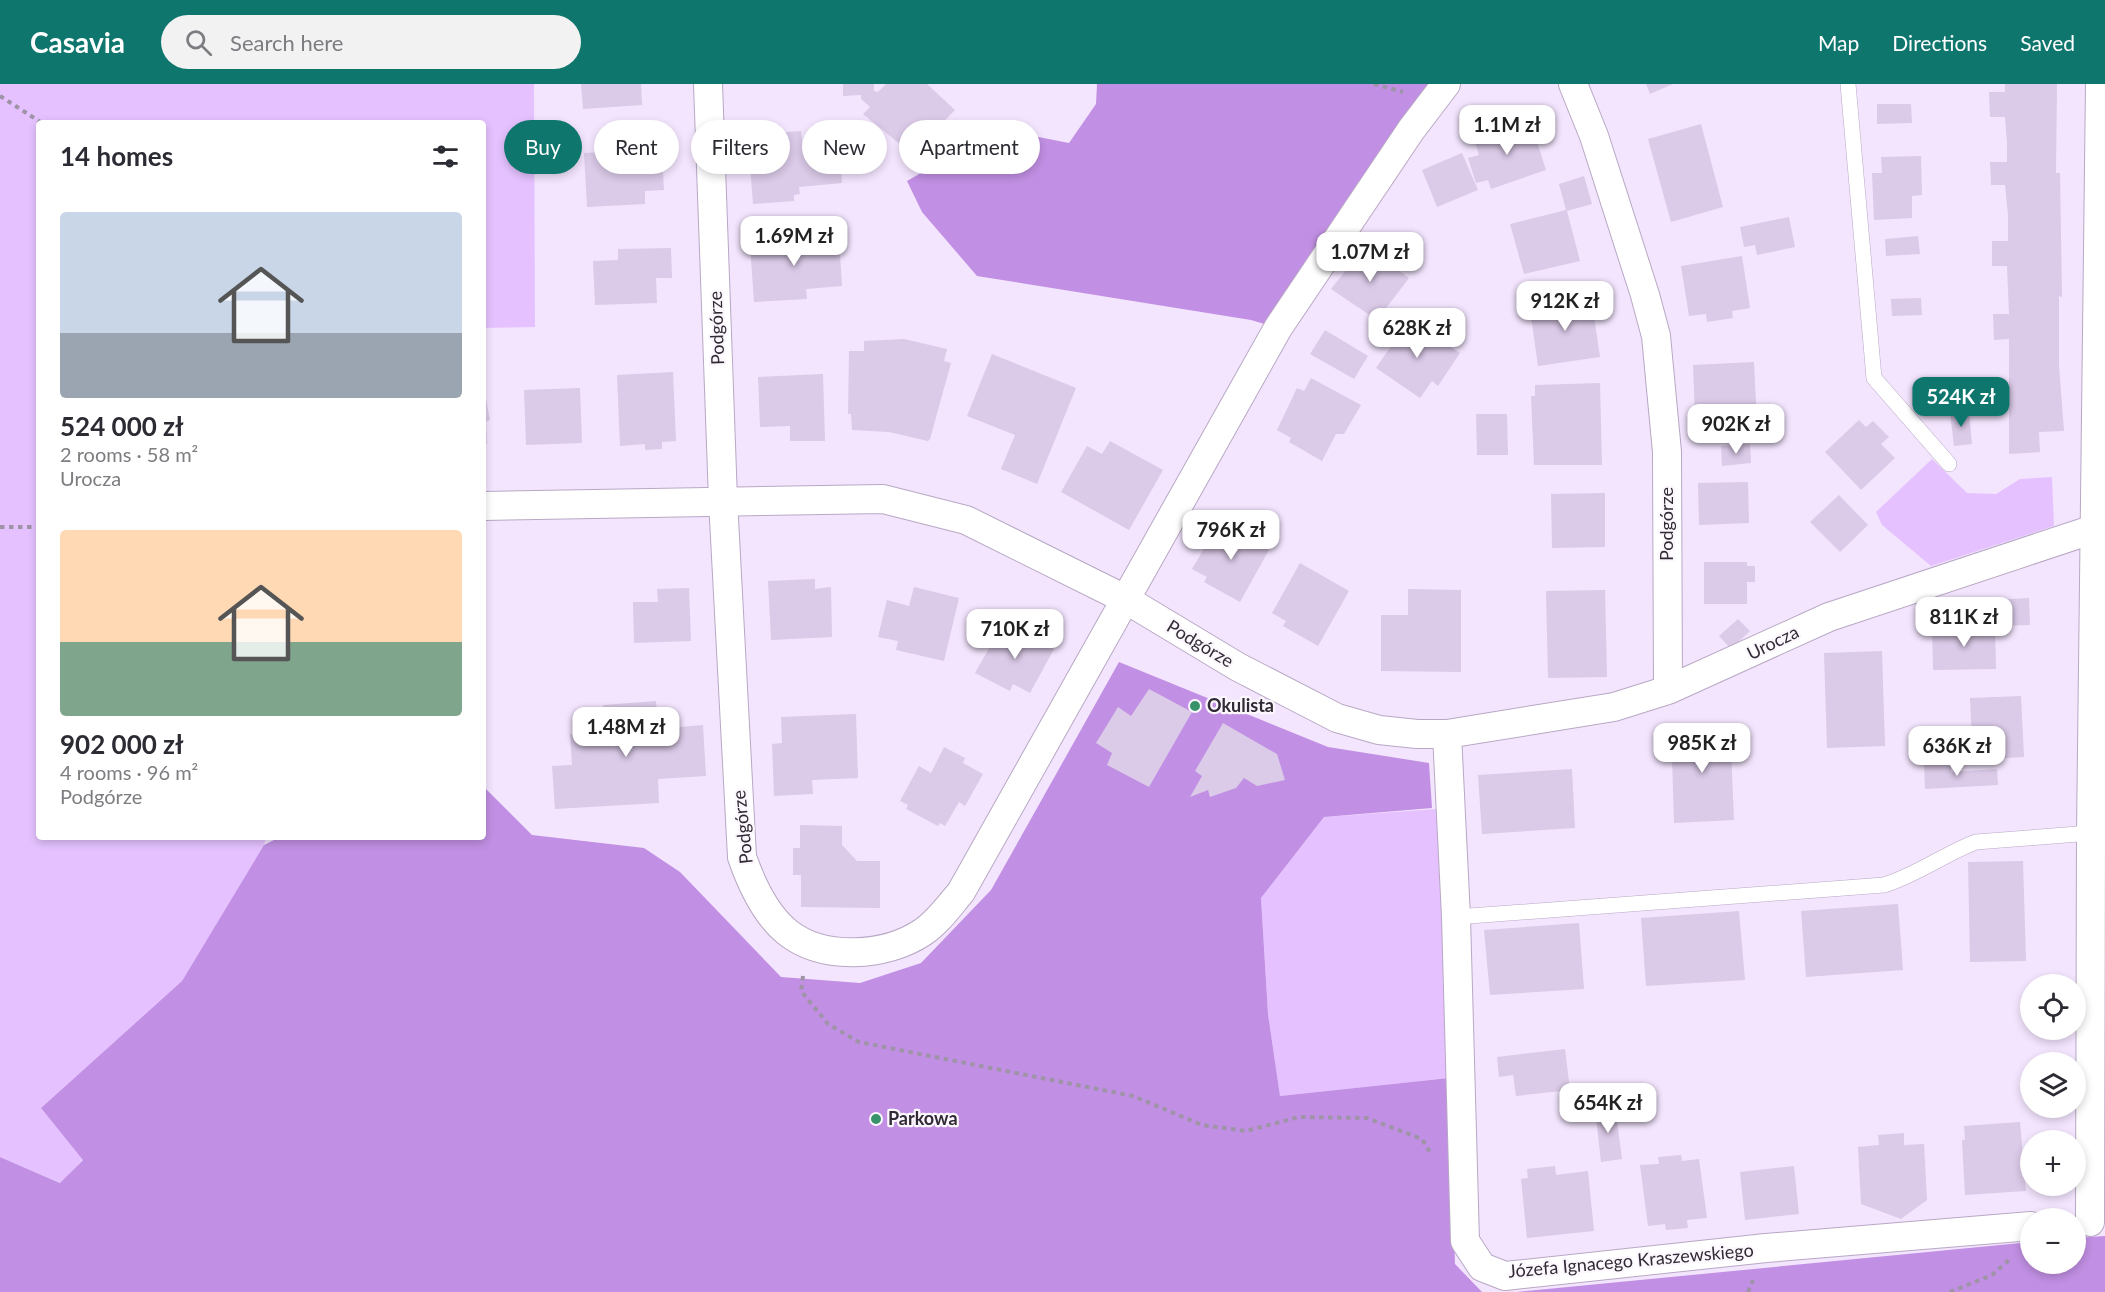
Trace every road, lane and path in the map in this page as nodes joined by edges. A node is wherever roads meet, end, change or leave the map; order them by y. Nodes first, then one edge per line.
1 (708, 84) edge
2 (1446, 84) edge
3 (1574, 84) edge
4 (1848, 84) edge
5 (2100, 84) edge
6 (0, 96) edge
7 (37, 120) edge
8 (1948, 464) dead end
9 (723, 500) junction
10 (486, 506) edge
11 (0, 527) edge
12 (36, 527) edge
13 (2099, 529) edge
14 (1125, 599) junction
15 (1668, 690) junction
16 (1447, 734) junction
17 (2091, 833) junction
18 (1456, 917) junction
19 (807, 942) junction
20 (1433, 1158) dead end
21 (2090, 1222) edge
22 (2020, 1227) edge
23 (2018, 1252) dead end
24 (1950, 1292) edge

1 - 9 street, Podgórze
2 - 14 street, Podgórze
3 - 15 street, Podgórze
4 - 8 lane
5 - 13 street
6 - 7 path
9 - 10 street, Podgórze
9 - 14 street, Podgórze
9 - 19 street, Podgórze
11 - 12 path
13 - 15 street, Urocza
13 - 17 street
14 - 16 street, Podgórze
14 - 19 street, Podgórze
15 - 16 street, Urocza
16 - 18 street, Józefa Ignacego Kraszewskiego
17 - 18 lane
17 - 21 street
18 - 22 street, Józefa Ignacego Kraszewskiego
19 - 20 path
23 - 24 path

